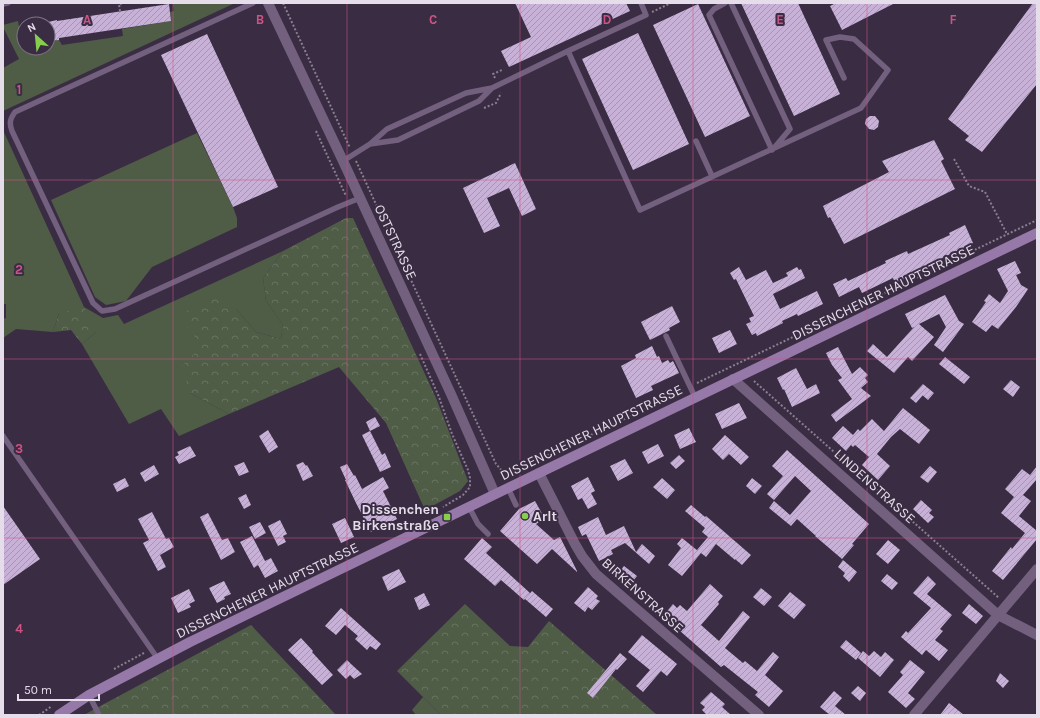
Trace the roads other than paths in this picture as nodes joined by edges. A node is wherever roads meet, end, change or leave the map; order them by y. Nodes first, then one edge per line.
1 (8, 3) edge
2 (253, 3) edge
3 (268, 3) edge
4 (640, 3) edge
5 (724, 3) edge
6 (731, 3) edge
7 (3, 4) edge
8 (568, 51) junction
9 (844, 78) dead end
10 (492, 88) junction
11 (696, 141) dead end
12 (370, 144) junction
13 (772, 150) junction
14 (343, 161) junction
15 (712, 176) junction
16 (360, 198) junction
17 (1037, 233) edge
18 (666, 336) dead end
19 (733, 379) junction
20 (695, 398) junction
21 (3, 436) edge
22 (539, 472) junction
23 (508, 488) junction
24 (495, 494) junction
25 (516, 505) dead end
26 (469, 507) junction
27 (488, 534) dead end
28 (1037, 569) edge
29 (998, 615) junction
30 (1037, 635) edge
31 (158, 659) junction
32 (89, 695) junction
33 (59, 715) edge
34 (100, 715) edge
35 (759, 715) edge
36 (914, 715) edge

1 - 7 lane
2 - 16 lane
3 - 14 street, OSTSTRASSE
4 - 8 lane
5 - 13 lane
6 - 13 lane
8 - 10 lane
8 - 15 lane
9 - 13 lane
10 - 12 lane
10 - 12 lane
11 - 15 lane
12 - 14 lane
13 - 15 lane
14 - 16 street, OSTSTRASSE
16 - 24 street, OSTSTRASSE
17 - 19 main road, DISSENCHENER HAUPTSTRASSE
18 - 20 lane
19 - 20 main road, DISSENCHENER HAUPTSTRASSE
19 - 29 street, LINDENSTRASSE
20 - 22 main road, DISSENCHENER HAUPTSTRASSE
21 - 31 lane
22 - 23 main road, DISSENCHENER HAUPTSTRASSE
22 - 35 street, BIRKENSTRASSE
23 - 24 main road, DISSENCHENER HAUPTSTRASSE
23 - 25 lane
24 - 26 main road, DISSENCHENER HAUPTSTRASSE
26 - 27 lane
26 - 31 main road, DISSENCHENER HAUPTSTRASSE
28 - 29 street
29 - 30 street, LINDENSTRASSE
29 - 36 street
31 - 32 main road, DISSENCHENER HAUPTSTRASSE
32 - 33 main road, DISSENCHENER HAUPTSTRASSE
32 - 34 lane

